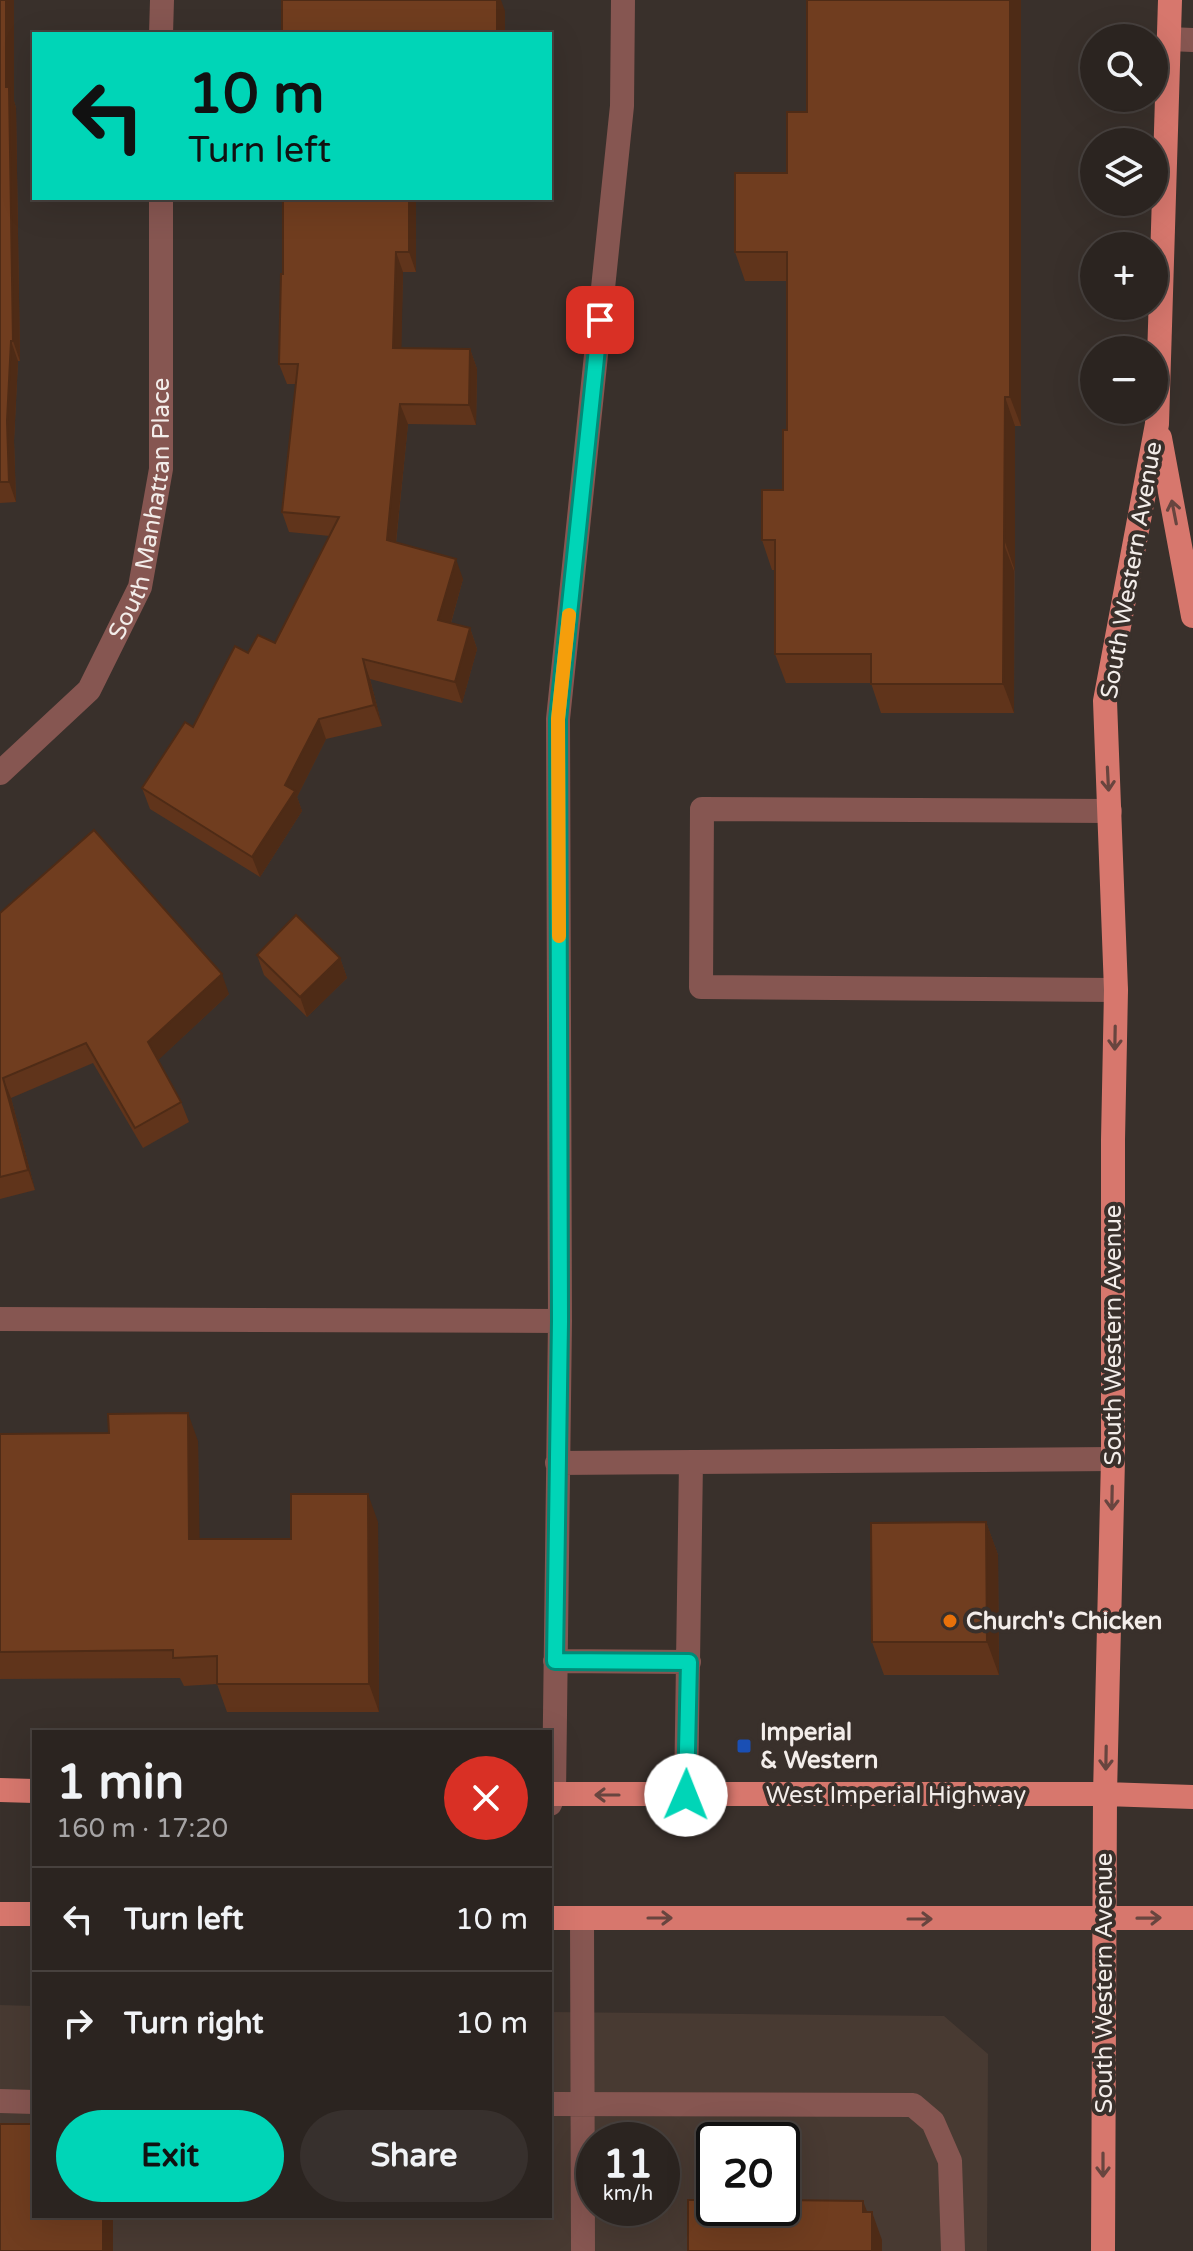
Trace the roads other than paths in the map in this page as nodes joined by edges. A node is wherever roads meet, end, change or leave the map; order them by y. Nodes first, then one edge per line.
1 (162, 0) edge
2 (623, 0) edge
3 (1170, 0) edge
4 (161, 32) edge
5 (1181, 39) edge
6 (161, 200) edge
7 (1162, 336) edge
8 (1157, 424) joint
9 (1193, 616) edge
10 (0, 773) edge
11 (1110, 811) junction
12 (1116, 990) junction
13 (0, 1319) edge
14 (560, 1321) junction
15 (1113, 1459) junction
16 (691, 1462) junction
17 (557, 1463) junction
18 (555, 1661) junction
19 (689, 1662) junction
20 (552, 1763) edge
21 (0, 1790) edge
22 (32, 1791) edge
23 (1105, 1794) junction
24 (686, 1795) junction
25 (552, 1797) edge
26 (1193, 1797) edge
27 (0, 1914) edge
28 (32, 1914) edge
29 (552, 1918) edge
30 (582, 1918) junction
31 (1193, 1918) edge
32 (1105, 1919) junction
33 (0, 2101) edge
34 (32, 2102) edge
35 (552, 2104) edge
36 (583, 2105) junction
37 (583, 2251) edge
38 (953, 2251) edge
39 (1103, 2251) edge

1 - 4 street
2 - 14 street
3 - 5 main road, South Western Avenue
5 - 7 main road, South Western Avenue
6 - 10 street, South Manhattan Place
9 -> 8 main road, South Western Avenue
8 -> 11 main road, South Western Avenue
11 - 12 main road, South Western Avenue
11 - 12 street
12 -> 15 main road, South Western Avenue
13 - 14 street
14 - 17 street
15 - 16 street
15 -> 23 main road, South Western Avenue
16 - 17 street
16 - 19 street
17 - 18 street
18 - 19 street
18 - 20 street
19 - 24 street
21 - 22 main road
23 - 24 main road, West Imperial Highway
23 - 26 main road, West Imperial Highway
23 - 32 main road, South Western Avenue
24 -> 25 main road, West Imperial Highway
27 - 28 main road
29 - 30 main road
30 -> 32 main road
30 - 36 street
32 -> 31 main road
32 -> 39 main road, South Western Avenue
33 - 34 street
35 - 36 street
36 - 37 street
36 - 38 street

